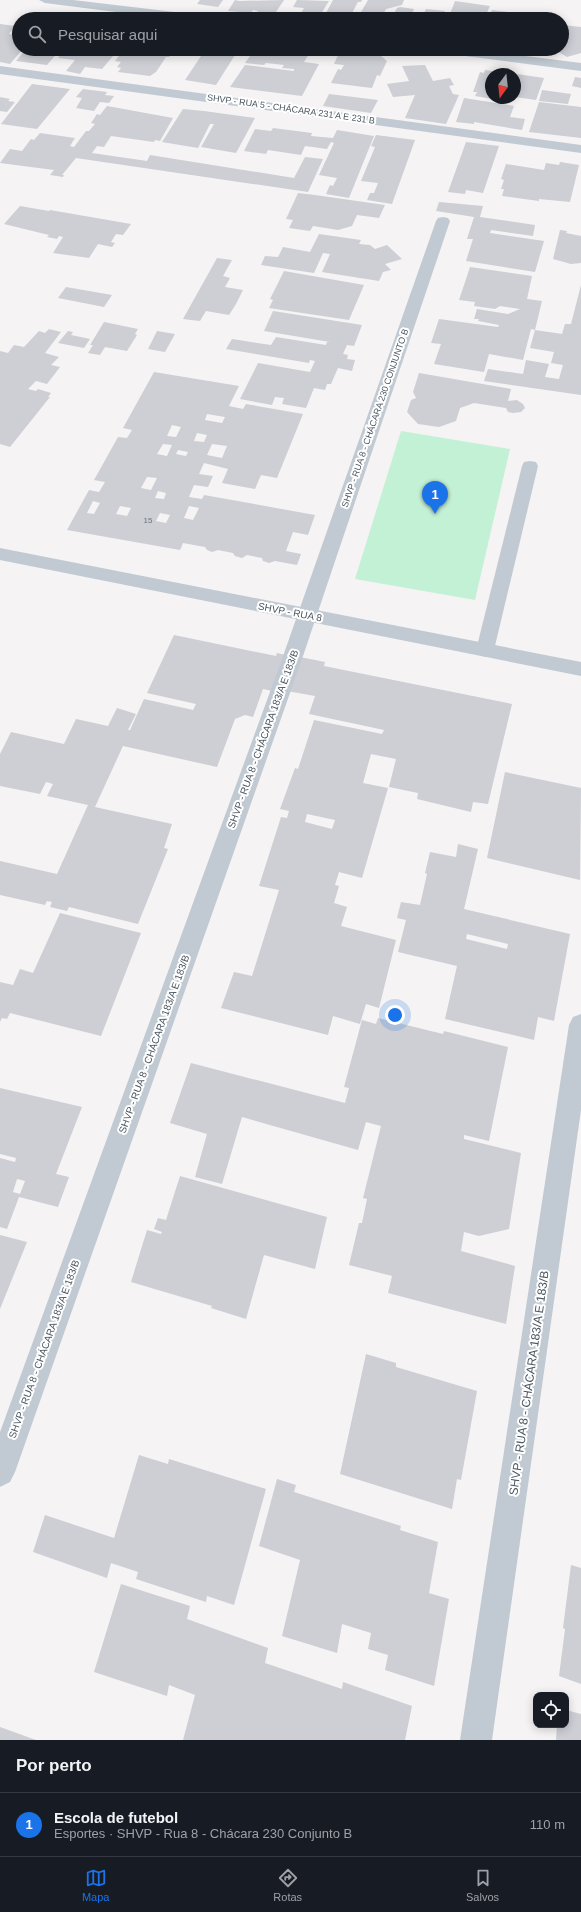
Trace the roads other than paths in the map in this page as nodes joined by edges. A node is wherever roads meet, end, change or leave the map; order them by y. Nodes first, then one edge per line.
1 (45, 0) edge
2 (143, 12) edge
3 (496, 56) edge
4 (581, 67) edge
5 (0, 70) edge
6 (581, 149) edge
7 (442, 221) dead end
8 (530, 466) dead end
9 (0, 554) edge
10 (306, 615) junction
11 (485, 650) junction
12 (581, 669) edge
13 (581, 1025) edge
14 (0, 1472) edge
15 (476, 1740) edge

1 - 2 street
3 - 4 street
5 - 6 street, SHVP - RUA 5 - CHÁCARA 231 A E 231 B
7 - 10 street, SHVP - RUA 8 - CHÁCARA 230 CONJUNTO B
8 - 11 lane
9 - 10 street, SHVP - RUA 8
10 - 11 street, SHVP - RUA 8
10 - 14 street, SHVP - RUA 8 - CHÁCARA 183/A E 183/B
11 - 12 street, SHVP - RUA 8
13 - 15 street, SHVP - RUA 8 - CHÁCARA 183/A E 183/B

